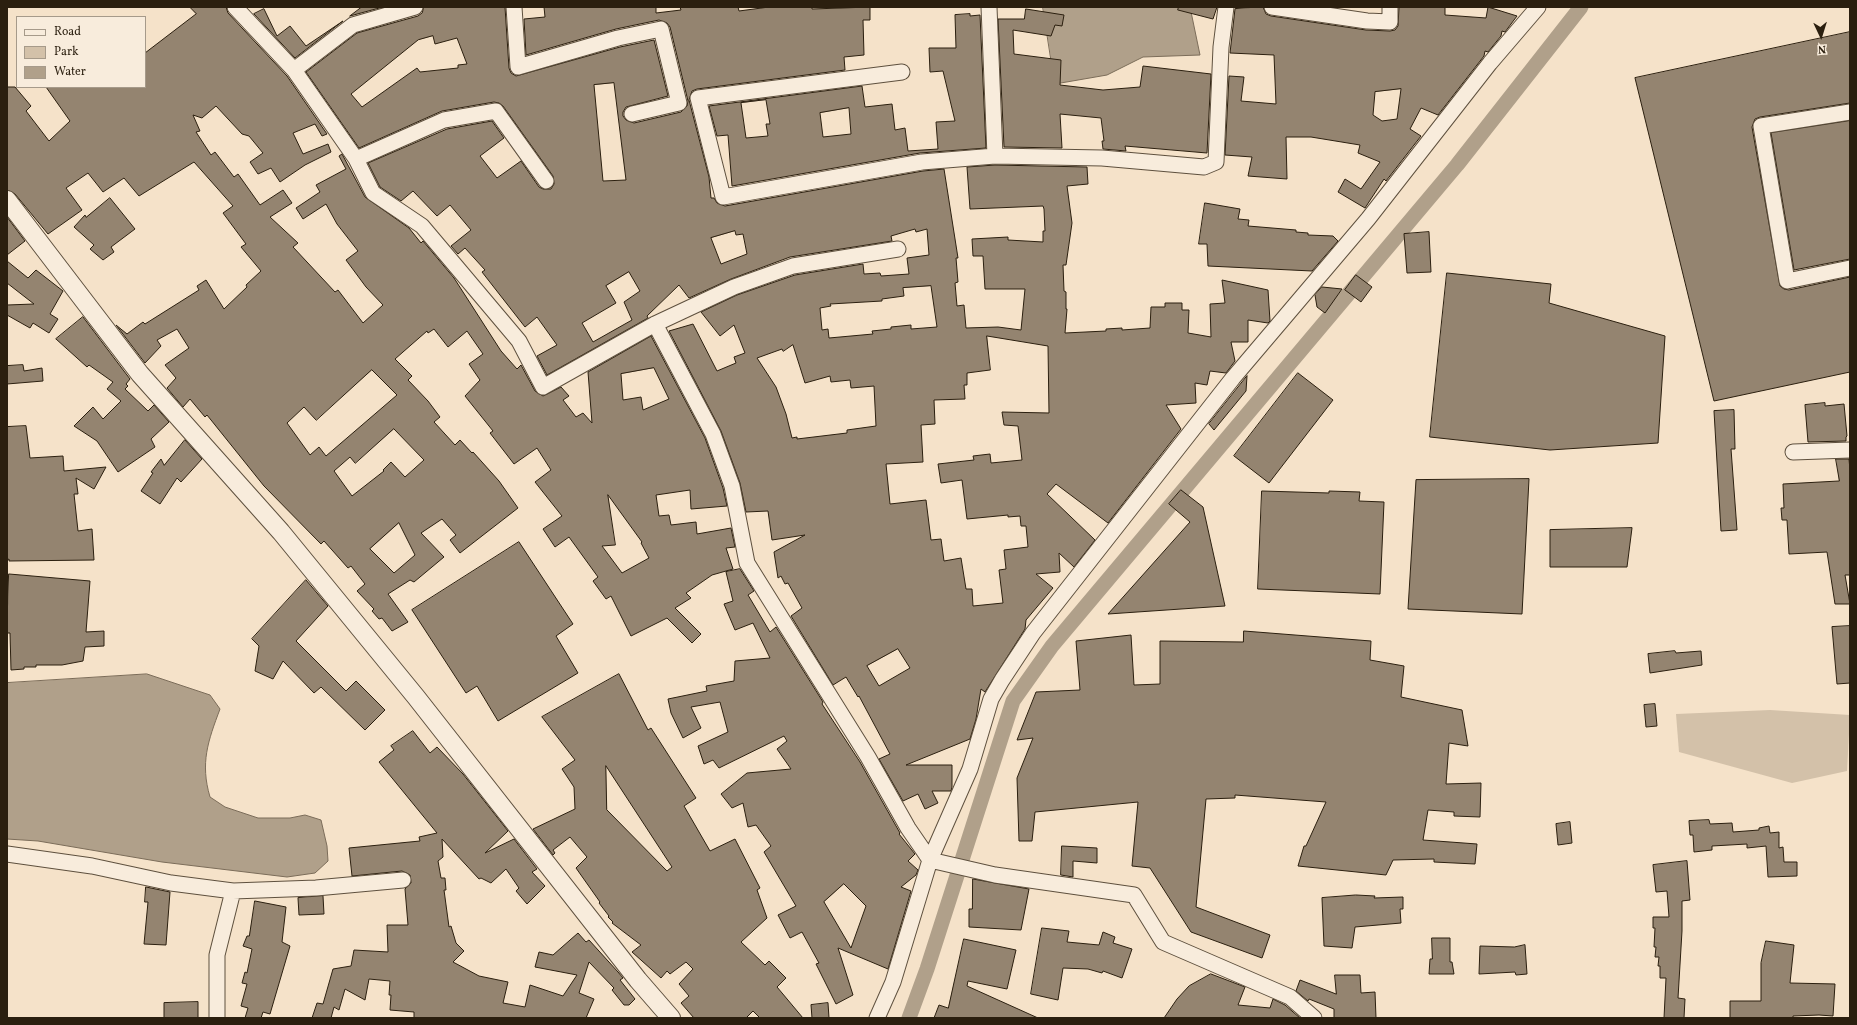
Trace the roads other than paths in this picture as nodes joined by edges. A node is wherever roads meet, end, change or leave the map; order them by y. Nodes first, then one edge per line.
1 (235, 7) edge
2 (415, 7) edge
3 (514, 7) edge
4 (989, 7) edge
5 (1226, 7) edge
6 (1272, 7) edge
7 (1390, 7) edge
8 (1538, 7) edge
9 (294, 70) junction
10 (902, 72) dead end
11 (1850, 112) edge
12 (632, 114) dead end
13 (994, 156) junction
14 (356, 160) junction
15 (546, 181) dead end
16 (7, 200) edge
17 (898, 249) dead end
18 (1850, 268) edge
19 (655, 324) junction
20 (1850, 450) edge
21 (1793, 452) dead end
22 (7, 854) edge
23 (930, 860) junction
24 (403, 880) dead end
25 (233, 891) junction
26 (217, 1018) edge
27 (671, 1018) edge
28 (877, 1018) edge
29 (1314, 1018) edge

1 - 9 street
2 - 9 street
3 - 12 street
4 - 13 street
5 - 13 street
6 - 7 street
8 - 23 street
9 - 14 street
10 - 13 street
11 - 18 street
14 - 15 street
14 - 19 street
16 - 27 street
17 - 19 street
19 - 23 street
20 - 21 street
22 - 25 street
23 - 28 street
23 - 29 street
24 - 25 street
25 - 26 street

